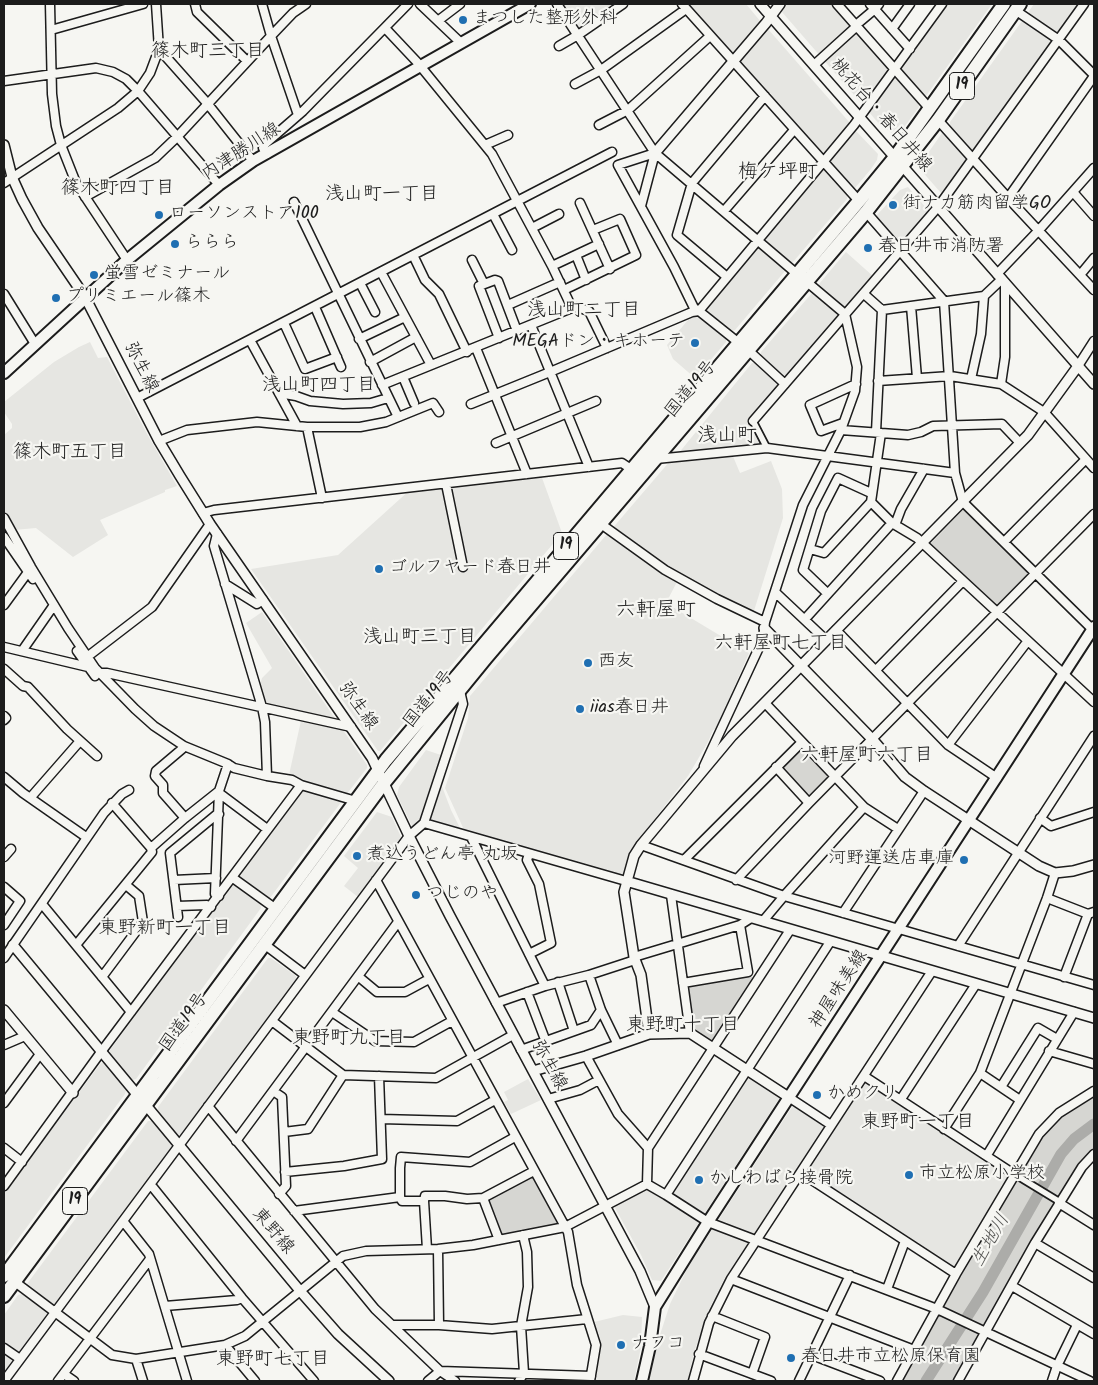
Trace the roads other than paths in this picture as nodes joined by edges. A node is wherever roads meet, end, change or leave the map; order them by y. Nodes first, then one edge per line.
1 (50, 4) edge
2 (142, 4) edge
3 (156, 4) edge
4 (195, 4) edge
5 (262, 4) edge
6 (306, 4) edge
7 (408, 4) edge
8 (420, 4) edge
9 (460, 4) edge
10 (530, 4) edge
11 (557, 4) edge
12 (623, 4) edge
13 (760, 4) edge
14 (780, 4) edge
15 (837, 4) edge
16 (910, 4) edge
17 (942, 4) edge
18 (1084, 4) edge
19 (684, 6) edge
20 (875, 6) edge
21 (1013, 6) edge
22 (771, 16) junction
23 (439, 20) junction
24 (856, 26) junction
25 (385, 28) junction
26 (892, 29) junction
27 (51, 30) junction
28 (270, 36) junction
29 (578, 36) junction
30 (710, 36) junction
31 (1058, 40) junction
32 (461, 43) junction
33 (559, 46) dead end
34 (159, 49) junction
35 (910, 49) junction
36 (246, 61) junction
37 (733, 61) junction
38 (814, 65) junction
39 (420, 67) junction
40 (895, 69) junction
41 (601, 70) junction
42 (51, 74) junction
43 (1094, 76) edge
44 (4, 81) edge
45 (575, 84) dead end
46 (138, 92) junction
47 (765, 96) junction
48 (207, 104) junction
49 (930, 109) junction
50 (628, 110) junction
51 (298, 115) junction
52 (860, 118) junction
53 (938, 120) junction
54 (599, 125) dead end
55 (794, 130) junction
56 (508, 135) dead end
57 (176, 137) junction
58 (4, 145) edge
59 (61, 145) junction
60 (485, 145) junction
61 (612, 152) dead end
62 (655, 153) junction
63 (267, 154) junction
64 (973, 159) junction
65 (254, 161) junction
66 (824, 162) junction
67 (899, 162) junction
68 (1094, 168) edge
69 (12, 177) junction
70 (4, 183) edge
71 (692, 183) junction
72 (219, 185) junction
73 (1073, 192) junction
74 (85, 197) junction
75 (1008, 198) junction
76 (517, 201) junction
77 (294, 202) dead end
78 (580, 204) dead end
79 (641, 206) junction
80 (862, 207) junction
81 (938, 207) junction
82 (724, 211) junction
83 (493, 214) junction
84 (559, 214) dead end
85 (1093, 214) edge
86 (532, 228) junction
87 (593, 230) junction
88 (1038, 230) junction
89 (758, 240) junction
90 (599, 244) junction
91 (512, 250) dead end
92 (901, 250) junction
93 (413, 255) junction
94 (576, 255) junction
95 (1094, 258) edge
96 (127, 260) junction
97 (472, 260) dead end
98 (552, 266) junction
99 (610, 269) junction
100 (381, 272) junction
101 (1080, 275) junction
102 (727, 277) junction
103 (802, 278) junction
104 (1001, 279) junction
105 (586, 280) junction
106 (360, 283) junction
107 (484, 284) junction
108 (562, 286) junction
109 (1094, 290) edge
110 (338, 294) junction
111 (864, 294) junction
112 (4, 296) edge
113 (984, 296) junction
114 (85, 298) junction
115 (944, 301) junction
116 (508, 304) junction
117 (911, 306) junction
118 (315, 307) junction
119 (572, 308) junction
120 (882, 310) junction
121 (699, 311) junction
122 (375, 312) dead end
123 (845, 314) junction
124 (405, 317) junction
125 (284, 323) junction
126 (531, 325) junction
127 (517, 330) junction
128 (416, 337) junction
129 (499, 338) junction
130 (359, 339) junction
131 (250, 340) junction
132 (1094, 341) edge
133 (35, 344) junction
134 (743, 347) junction
135 (476, 348) junction
136 (606, 348) junction
137 (467, 352) junction
138 (337, 357) junction
139 (370, 362) junction
140 (432, 365) junction
141 (1078, 366) junction
142 (341, 368) dead end
143 (550, 372) junction
144 (4, 373) edge
145 (403, 376) junction
146 (950, 376) junction
147 (917, 378) junction
148 (972, 379) junction
149 (878, 381) junction
150 (785, 384) junction
151 (856, 384) junction
152 (1001, 384) junction
153 (1094, 384) edge
154 (382, 385) junction
155 (279, 393) junction
156 (496, 394) junction
157 (137, 398) junction
158 (388, 398) junction
159 (596, 402) dead end
160 (414, 403) dead end
161 (471, 404) dead end
162 (439, 412) dead end
163 (1044, 412) junction
164 (567, 413) junction
165 (398, 417) junction
166 (753, 421) joint
167 (297, 426) junction
168 (842, 426) junction
169 (953, 426) junction
170 (307, 427) junction
171 (879, 432) junction
172 (513, 436) junction
173 (159, 441) junction
174 (496, 443) dead end
175 (1020, 443) junction
176 (767, 448) junction
177 (828, 456) junction
178 (656, 459) junction
179 (1086, 459) junction
180 (876, 462) junction
181 (589, 466) junction
182 (924, 468) junction
183 (1094, 468) edge
184 (631, 469) junction
185 (956, 473) junction
186 (527, 474) junction
187 (446, 484) junction
188 (871, 493) junction
189 (322, 498) junction
190 (871, 502) junction
191 (963, 502) junction
192 (203, 513) junction
193 (1094, 514) edge
194 (5, 521) edge
195 (210, 524) junction
196 (602, 524) junction
197 (894, 524) junction
198 (217, 534) junction
199 (4, 537) edge
200 (1004, 542) junction
201 (923, 544) junction
202 (810, 549) junction
203 (463, 567) dead end
204 (29, 569) junction
205 (1036, 574) junction
206 (962, 582) junction
207 (225, 584) junction
208 (775, 592) junction
209 (827, 593) junction
210 (263, 600) junction
211 (4, 605) edge
212 (53, 607) junction
213 (997, 613) junction
214 (805, 619) junction
215 (764, 625) junction
216 (836, 630) junction
217 (1092, 632) edge
218 (826, 640) junction
219 (1027, 642) junction
220 (4, 647) edge
221 (22, 651) junction
222 (87, 657) junction
223 (801, 667) junction
224 (4, 669) edge
225 (94, 669) junction
226 (876, 670) junction
227 (1064, 676) junction
228 (460, 691) junction
229 (1094, 702) edge
230 (765, 704) junction
231 (907, 704) junction
232 (262, 707) junction
233 (4, 716) edge
234 (4, 720) edge
235 (351, 727) junction
236 (1094, 736) edge
237 (873, 740) junction
238 (80, 741) junction
239 (802, 742) junction
240 (948, 745) junction
241 (183, 748) junction
242 (97, 756) dead end
243 (228, 764) junction
244 (776, 767) junction
245 (378, 770) junction
246 (702, 770) junction
247 (4, 776) edge
248 (267, 776) junction
249 (836, 777) junction
250 (997, 778) junction
251 (384, 783) junction
252 (301, 785) junction
253 (129, 790) dead end
254 (924, 791) junction
255 (219, 792) junction
256 (31, 797) junction
257 (356, 801) junction
258 (112, 803) junction
259 (809, 803) junction
260 (864, 807) junction
261 (1094, 812) edge
262 (219, 814) junction
263 (185, 818) junction
264 (1040, 818) junction
265 (970, 820) junction
266 (424, 823) junction
267 (267, 829) junction
268 (898, 829) junction
269 (409, 836) junction
270 (471, 837) junction
271 (86, 838) junction
272 (641, 845) junction
273 (151, 848) junction
274 (11, 849) dead end
275 (1019, 852) junction
276 (529, 854) junction
277 (4, 857) edge
278 (684, 860) junction
279 (1094, 865) edge
280 (1055, 873) junction
281 (216, 878) junction
282 (233, 878) junction
283 (174, 880) junction
284 (376, 880) junction
285 (736, 880) junction
286 (626, 881) junction
287 (126, 885) junction
288 (4, 888) edge
289 (671, 895) junction
290 (218, 896) junction
291 (784, 896) junction
292 (1047, 898) junction
293 (42, 904) junction
294 (177, 906) junction
295 (211, 907) junction
296 (276, 909) junction
297 (843, 913) junction
298 (1091, 913) edge
299 (178, 916) dead end
300 (751, 918) junction
301 (763, 921) junction
302 (398, 922) junction
303 (4, 925) edge
304 (740, 925) junction
305 (899, 929) junction
306 (790, 930) junction
307 (830, 942) junction
308 (264, 944) junction
309 (677, 944) junction
310 (13, 945) junction
311 (76, 945) junction
312 (958, 946) junction
313 (529, 954) junction
314 (882, 956) junction
315 (4, 958) edge
316 (634, 958) junction
317 (1021, 965) junction
318 (932, 970) junction
319 (748, 972) junction
320 (588, 974) junction
321 (306, 975) junction
322 (102, 977) junction
323 (359, 977) junction
324 (1064, 977) junction
325 (429, 979) junction
326 (758, 979) junction
327 (558, 982) junction
328 (684, 983) junction
329 (976, 984) junction
330 (1094, 985) edge
331 (545, 986) junction
332 (527, 992) junction
333 (1010, 994) junction
334 (496, 1003) junction
335 (4, 1010) edge
336 (601, 1010) junction
337 (131, 1012) junction
338 (332, 1012) junction
339 (1074, 1012) junction
340 (1094, 1018) edge
341 (272, 1021) junction
342 (452, 1021) junction
343 (574, 1031) junction
344 (690, 1033) junction
345 (649, 1034) junction
346 (513, 1035) junction
347 (25, 1036) junction
348 (1057, 1039) junction
349 (546, 1042) junction
350 (4, 1045) edge
351 (618, 1045) junction
352 (307, 1047) junction
353 (714, 1048) junction
354 (521, 1050) junction
355 (101, 1052) junction
356 (1050, 1052) junction
357 (40, 1054) junction
358 (586, 1056) junction
359 (472, 1058) junction
360 (1094, 1064) edge
361 (747, 1070) junction
362 (533, 1071) junction
363 (980, 1073) junction
364 (343, 1075) junction
365 (379, 1076) junction
366 (864, 1076) junction
367 (599, 1080) junction
368 (1001, 1087) junction
369 (273, 1091) junction
370 (1094, 1091) edge
371 (73, 1093) junction
372 (790, 1098) junction
373 (548, 1099) junction
374 (900, 1099) junction
375 (495, 1100) junction
376 (1020, 1100) junction
377 (142, 1101) junction
378 (4, 1103) edge
379 (208, 1106) junction
380 (381, 1119) junction
381 (831, 1125) junction
382 (944, 1128) junction
383 (284, 1132) junction
384 (515, 1137) junction
385 (236, 1141) junction
386 (179, 1146) junction
387 (4, 1148) edge
388 (648, 1148) junction
389 (1094, 1154) edge
390 (987, 1155) junction
391 (22, 1162) junction
392 (534, 1171) junction
393 (285, 1172) junction
394 (801, 1172) junction
395 (1014, 1174) junction
396 (647, 1184) junction
397 (151, 1185) junction
398 (4, 1186) edge
399 (279, 1194) junction
400 (666, 1194) junction
401 (400, 1197) junction
402 (483, 1198) junction
403 (424, 1201) junction
404 (1060, 1202) junction
405 (605, 1206) junction
406 (294, 1211) junction
407 (123, 1221) junction
408 (708, 1222) junction
409 (1094, 1225) edge
410 (565, 1227) junction
411 (523, 1234) junction
412 (499, 1240) junction
413 (757, 1240) junction
414 (905, 1241) junction
415 (1035, 1243) junction
416 (438, 1249) junction
417 (427, 1250) junction
418 (150, 1259) junction
419 (335, 1262) junction
420 (956, 1274) junction
421 (850, 1275) junction
422 (7, 1277) edge
423 (1094, 1278) edge
424 (731, 1279) junction
425 (1012, 1286) junction
426 (887, 1289) junction
427 (301, 1292) junction
428 (4, 1296) edge
429 (242, 1298) junction
430 (165, 1306) junction
431 (655, 1307) junction
432 (938, 1310) junction
433 (55, 1312) junction
434 (712, 1316) junction
435 (587, 1318) junction
436 (830, 1318) junction
437 (263, 1322) junction
438 (439, 1324) junction
439 (392, 1325) junction
440 (1077, 1325) junction
441 (521, 1326) junction
442 (984, 1331) junction
443 (1094, 1334) edge
444 (90, 1338) junction
445 (225, 1345) junction
446 (4, 1348) edge
447 (914, 1350) junction
448 (178, 1352) junction
449 (699, 1354) junction
450 (812, 1355) junction
451 (136, 1359) junction
452 (20, 1360) junction
453 (1057, 1366) junction
454 (440, 1371) junction
455 (524, 1373) junction
456 (64, 1374) junction
457 (752, 1374) junction
458 (591, 1378) edge
459 (4, 1381) edge
460 (58, 1381) edge
461 (74, 1381) edge
462 (144, 1381) edge
463 (186, 1381) edge
464 (255, 1381) edge
465 (314, 1381) edge
466 (389, 1381) edge
467 (428, 1381) edge
468 (455, 1381) edge
469 (519, 1381) edge
470 (642, 1381) edge
471 (693, 1381) edge
472 (771, 1381) edge
473 (799, 1381) edge
474 (880, 1381) edge
475 (897, 1381) edge
476 (958, 1381) edge
477 (1052, 1381) edge
478 (1090, 1381) edge

1 - 27 street
2 - 27 street
3 - 34 street
4 - 36 street
5 - 28 street
6 - 28 street
7 - 25 street
8 - 23 street
9 - 23 street
10 - 32 main road, 内津勝川線
11 - 29 street
12 - 29 street
13 - 22 street, 桃花台・春日井線
14 - 22 street
15 - 24 street
16 - 26 street
17 - 35 street
18 - 31 street
19 - 30 street
19 - 41 street
20 - 24 street
20 - 26 street
21 - 31 street
21 - 49 highway, 国道19号 / 19
21 - 53 highway, 国道19号 / 19
22 - 37 street
22 - 38 street, 桃花台・春日井線
23 - 32 street
24 - 38 street
24 - 40 street
25 - 39 street
25 - 51 street
26 - 35 street
27 - 42 street
28 - 36 street
28 - 51 street
29 - 33 street
29 - 41 street
30 - 37 street
30 - 50 street
31 - 43 street
31 - 64 street
32 - 39 main road, 内津勝川線
34 - 46 street
34 - 48 street
35 - 40 street
36 - 48 street
37 - 47 street
37 - 62 street
38 - 52 street, 桃花台・春日井線
39 - 60 street
39 - 63 main road, 内津勝川線
40 - 49 street
40 - 52 street
41 - 45 street
41 - 50 street
42 - 44 street
42 - 46 street
42 - 59 street
43 - 75 street
46 - 57 street
46 - 59 street
47 - 55 street
47 - 71 street
48 - 57 street
48 - 65 street
49 - 67 highway, 国道19号 / 19
50 - 54 street
50 - 62 street
51 - 63 street
52 - 66 street
52 - 67 street, 桃花台・春日井線
53 - 64 street
53 - 67 highway, 国道19号 / 19
55 - 66 street
55 - 82 street
56 - 60 street
57 - 72 street
57 - 74 street
58 - 69 street, 弥生線
59 - 69 street
59 - 74 street
60 - 76 street
61 - 76 street
62 - 71 street
62 - 79 street
62 - 79 street
63 - 65 main road, 内津勝川線
64 - 75 street
64 - 81 street
65 - 72 main road, 内津勝川線
66 - 80 street
66 - 89 street
67 - 80 highway, 国道19号 / 19
67 - 81 street, 桃花台・春日井線
68 - 73 street
69 - 70 street
69 - 114 street, 弥生線
71 - 82 street
71 - 102 street
72 - 96 main road, 内津勝川線
73 - 85 street
73 - 88 street
74 - 96 street
75 - 88 street
76 - 83 street
76 - 86 street
77 - 110 street
78 - 87 street
79 - 121 street
80 - 92 street
80 - 103 highway, 国道19号 / 19
81 - 92 street
81 - 104 street, 桃花台・春日井線
82 - 89 street
83 - 91 street
83 - 93 street
84 - 86 street
86 - 98 street
87 - 90 street
87 - 99 street
88 - 101 street
88 - 104 street
89 - 102 street
89 - 103 street
90 - 94 street
90 - 99 street
92 - 111 street
92 - 115 street
93 - 100 street
93 - 137 street
94 - 98 street
94 - 105 street
95 - 101 street
96 - 114 main road, 内津勝川線
97 - 107 street
98 - 108 street
99 - 105 street
100 - 106 street
100 - 124 street
101 - 109 street
102 - 121 street
103 - 123 street
103 - 134 highway, 国道19号 / 19
104 - 113 street
104 - 141 street, 桃花台・春日井線
104 - 152 street
105 - 108 street
106 - 110 street
106 - 122 street
107 - 116 street
107 - 129 street
108 - 116 street
108 - 119 street
110 - 118 street
110 - 130 street
111 - 120 street
111 - 123 street
112 - 133 street
113 - 115 street
113 - 148 street
114 - 133 main road, 内津勝川線
114 - 157 street, 弥生線
115 - 117 street
115 - 146 street
116 - 127 street
117 - 120 street
117 - 147 street
118 - 125 street
118 - 138 street
119 - 126 street
119 - 136 street
120 - 149 street
121 - 134 street
121 - 136 street
123 - 150 street
123 - 151 street
124 - 128 street
124 - 130 street
125 - 131 street
125 - 138 street
126 - 127 street
126 - 143 street
127 - 129 street
128 - 139 street
128 - 140 street
129 - 135 street
130 - 139 street
131 - 155 street
131 - 157 street
132 - 141 street
133 - 144 main road, 内津勝川線
134 - 150 street
134 - 178 highway, 国道19号 / 19
134 - 184 highway, 国道19号 / 19
135 - 137 street
135 - 156 street
136 - 143 street
137 - 140 street
138 - 142 street
139 - 154 street
140 - 145 street
141 - 153 street, 桃花台・春日井線
141 - 163 street
143 - 156 street
143 - 164 street
145 - 154 street
145 - 160 street
146 - 147 street
146 - 148 street
146 - 169 street
147 - 149 street
148 - 152 street
149 - 171 street
150 - 166 street
151 - 168 street
151 - 168 street
152 - 163 street
154 - 158 street
155 - 158 street
155 - 167 street
156 - 161 street
156 - 172 street
157 - 173 street, 弥生線
158 - 165 street
159 - 164 street
162 - 165 street
163 - 175 street
163 - 179 street
164 - 172 street
164 - 181 street
165 - 170 street
166 - 176 street
167 - 170 street
167 - 173 street
168 - 171 street
168 - 177 street
169 - 171 street
169 - 175 street
169 - 185 street
170 - 189 street
171 - 180 street
172 - 174 street
172 - 186 street
173 - 192 street, 弥生線
175 - 191 street
176 - 177 street
176 - 178 street
177 - 180 street
177 - 208 street
178 - 196 highway, 国道19号 / 19
179 - 183 street
179 - 200 street
180 - 182 street
180 - 188 street
181 - 184 street
181 - 186 street
182 - 185 street
182 - 197 street
184 - 245 highway, 国道19号 / 19
185 - 191 street
186 - 187 street
187 - 189 street
187 - 203 street
188 - 190 street
188 - 202 street
189 - 192 street
190 - 197 street
190 - 202 street
191 - 200 street
191 - 201 street
192 - 195 street, 弥生線
193 - 205 street
194 - 204 street
195 - 198 street, 弥生線
195 - 222 street
196 - 215 street
196 - 228 highway, 国道19号 / 19
197 - 201 street
197 - 209 street
198 - 207 street
198 - 210 street, 弥生線
199 - 204 street
200 - 205 street
201 - 206 street
201 - 216 street
202 - 209 street
204 - 211 street
204 - 212 street
205 - 213 street
205 - 217 street
206 - 213 street
206 - 226 street
207 - 210 street
207 - 232 street
208 - 214 street
208 - 215 street
209 - 214 street
210 - 235 street, 弥生線
212 - 221 street
212 - 222 street
212 - 225 street
213 - 219 street
213 - 231 street
214 - 218 street
215 - 223 street
215 - 246 street
216 - 218 street
216 - 226 street
217 - 227 main road, 神屋味美線
218 - 223 street
219 - 227 street
219 - 240 street
220 - 221 street
221 - 225 street
222 - 225 street
223 - 230 street
223 - 237 street
224 - 238 street
225 - 232 street
225 - 241 street
225 - 241 street
226 - 231 street
227 - 229 street
227 - 250 main road, 神屋味美線
228 - 251 highway, 国道19号 / 19
228 - 266 street
230 - 239 street
230 - 246 street
231 - 237 street
231 - 240 street
232 - 235 street
232 - 248 street
233 - 234 street
235 - 245 street, 弥生線
236 - 264 street
237 - 249 street
237 - 254 street
238 - 242 street
238 - 256 street
239 - 244 street
239 - 249 street
240 - 250 street
241 - 243 street
241 - 263 street
243 - 248 street
243 - 255 street
244 - 259 street
244 - 278 street
245 - 251 street, 弥生線
245 - 257 highway, 国道19号 / 19
246 - 272 street
247 - 256 street
248 - 252 street
249 - 259 street
249 - 260 street
250 - 265 main road, 神屋味美線
251 - 269 street, 弥生線
251 - 308 highway, 国道19号 / 19
252 - 257 street
252 - 267 street
253 - 258 street
254 - 265 street
254 - 268 street
255 - 262 street
255 - 263 street
255 - 267 street
256 - 271 street
257 - 296 highway, 国道19号 / 19
258 - 271 street
258 - 273 street
259 - 285 street
260 - 268 street
260 - 291 street
261 - 264 street
262 - 281 street
262 - 283 street
263 - 273 street
264 - 275 street
265 - 275 street
265 - 305 main road, 神屋味美線
266 - 269 street
266 - 270 street
267 - 282 street
268 - 297 street
269 - 284 street
269 - 334 street, 弥生線
270 - 276 street
270 - 313 street
271 - 293 street
272 - 278 street
272 - 286 street
273 - 287 street
274 - 277 street
275 - 280 street
275 - 312 street
276 - 286 street
276 - 313 street
278 - 285 street
279 - 280 street
280 - 292 street
281 - 283 street
281 - 290 street
282 - 290 street
282 - 296 street
283 - 294 street
284 - 302 street
284 - 321 street
285 - 291 street
286 - 289 street
286 - 316 street
287 - 311 street
287 - 322 street
288 - 303 street
289 - 300 street
289 - 309 street
290 - 295 street
291 - 297 street
291 - 301 street
292 - 298 street
292 - 317 street
293 - 310 street
293 - 311 street
294 - 295 street
294 - 299 street
295 - 337 street
296 - 377 highway, 国道19号 / 19
297 - 305 street
298 - 324 street
300 - 301 street
300 - 304 street
301 - 306 street
302 - 323 street
302 - 325 street
304 - 309 street
304 - 319 street
305 - 312 street
305 - 314 main road, 神屋味美線
306 - 307 street
306 - 326 street
307 - 314 street
307 - 361 street
308 - 321 street
308 - 377 highway, 国道19号 / 19
309 - 316 street
309 - 328 street
310 - 315 street
310 - 355 street, 東野線
311 - 322 street
312 - 317 street
313 - 331 street
314 - 318 street
314 - 372 main road, 神屋味美線
316 - 320 street
316 - 345 street
317 - 324 street
317 - 333 street
318 - 329 street
318 - 366 street
319 - 326 street
319 - 328 street
320 - 327 street
320 - 336 street
321 - 341 street
322 - 337 street
323 - 325 street
323 - 338 street
324 - 330 street
325 - 342 street
326 - 353 street
327 - 331 street
327 - 343 street
328 - 344 street
329 - 333 street
329 - 374 street
331 - 332 street
332 - 334 street
332 - 349 street
333 - 339 street
333 - 363 street
334 - 346 street, 弥生線
335 - 347 street
336 - 343 street
336 - 351 street
337 - 355 street
338 - 342 street
338 - 352 street
339 - 340 street
339 - 348 street
341 - 352 street
341 - 379 street
342 - 359 street
343 - 349 street
344 - 345 street
344 - 353 street
345 - 351 street
346 - 354 street, 弥生線
346 - 359 street
347 - 350 street
347 - 357 street
348 - 356 street
348 - 368 street
349 - 354 street
351 - 358 street
352 - 364 street
352 - 369 street
353 - 361 street
353 - 388 street
354 - 362 street, 弥生線
355 - 371 street
355 - 377 street, 東野線
356 - 360 street
356 - 376 street
357 - 371 street
357 - 378 street
358 - 362 street
358 - 367 street
359 - 365 street
359 - 375 street
361 - 372 street
361 - 400 street
362 - 373 street, 弥生線
363 - 368 street
363 - 382 street
364 - 365 street
364 - 383 street
365 - 380 street
366 - 374 street
366 - 381 street
367 - 373 street
367 - 388 street
368 - 376 street
369 - 383 street
369 - 385 street
370 - 395 street
371 - 391 street
372 - 381 street
372 - 408 main road, 神屋味美線
373 - 405 street, 弥生線
374 - 382 street
375 - 380 street
375 - 384 street
376 - 390 street
377 - 386 street, 東野線
377 - 422 highway, 国道19号 / 19
379 - 385 street
379 - 386 street
380 - 393 street
381 - 394 street
382 - 390 street
383 - 393 street
384 - 392 street
384 - 401 street
385 - 399 street
386 - 397 street
386 - 427 street, 東野線
387 - 391 street
388 - 396 street
389 - 404 street
390 - 395 street
391 - 398 street
392 - 402 street
392 - 410 street
393 - 399 street
394 - 413 street
394 - 414 street
395 - 404 street
395 - 420 street
396 - 400 street
396 - 405 street
397 - 407 street
397 - 429 street
399 - 406 street
400 - 408 street
401 - 403 street
401 - 406 street
402 - 403 street
402 - 412 street
403 - 417 street
404 - 409 street
404 - 415 street
405 - 410 street
405 - 431 street, 弥生線
406 - 419 street
407 - 418 street
407 - 433 street
408 - 413 street
408 - 431 main road, 神屋味美線
410 - 411 street
410 - 435 street
411 - 412 street
411 - 441 street
412 - 416 street
413 - 421 street
413 - 424 street
414 - 420 street
414 - 426 street
415 - 423 street
415 - 425 street
416 - 417 street
416 - 438 street
417 - 419 street
418 - 430 street
418 - 444 street
419 - 427 street
419 - 439 street
420 - 432 street
421 - 426 street
421 - 436 street
422 - 428 highway, 国道19号 / 19
422 - 433 street
424 - 434 street
424 - 436 street
425 - 440 street
425 - 442 street
426 - 432 street
427 - 437 street
427 - 466 street, 東野線
429 - 430 street
429 - 437 street
430 - 448 street
431 - 470 main road, 神屋味美線
432 - 442 street
432 - 447 street
433 - 444 street
433 - 452 street
434 - 449 street
434 - 457 street
435 - 441 street
435 - 458 street
436 - 447 street
436 - 450 street
437 - 445 street
437 - 465 street
438 - 439 street
438 - 441 street
439 - 454 street
440 - 443 street
440 - 453 street
441 - 455 street
442 - 453 street
442 - 476 street
444 - 451 street
444 - 456 street
445 - 448 street
445 - 464 street
446 - 452 street
447 - 475 street
448 - 451 street
448 - 463 street
449 - 457 street
449 - 471 street
450 - 473 street
450 - 474 street
451 - 462 street
452 - 459 street
453 - 477 street
453 - 478 street
454 - 455 street
454 - 467 street
454 - 468 street
455 - 458 street
455 - 469 street
456 - 460 street
456 - 461 street
457 - 472 street

